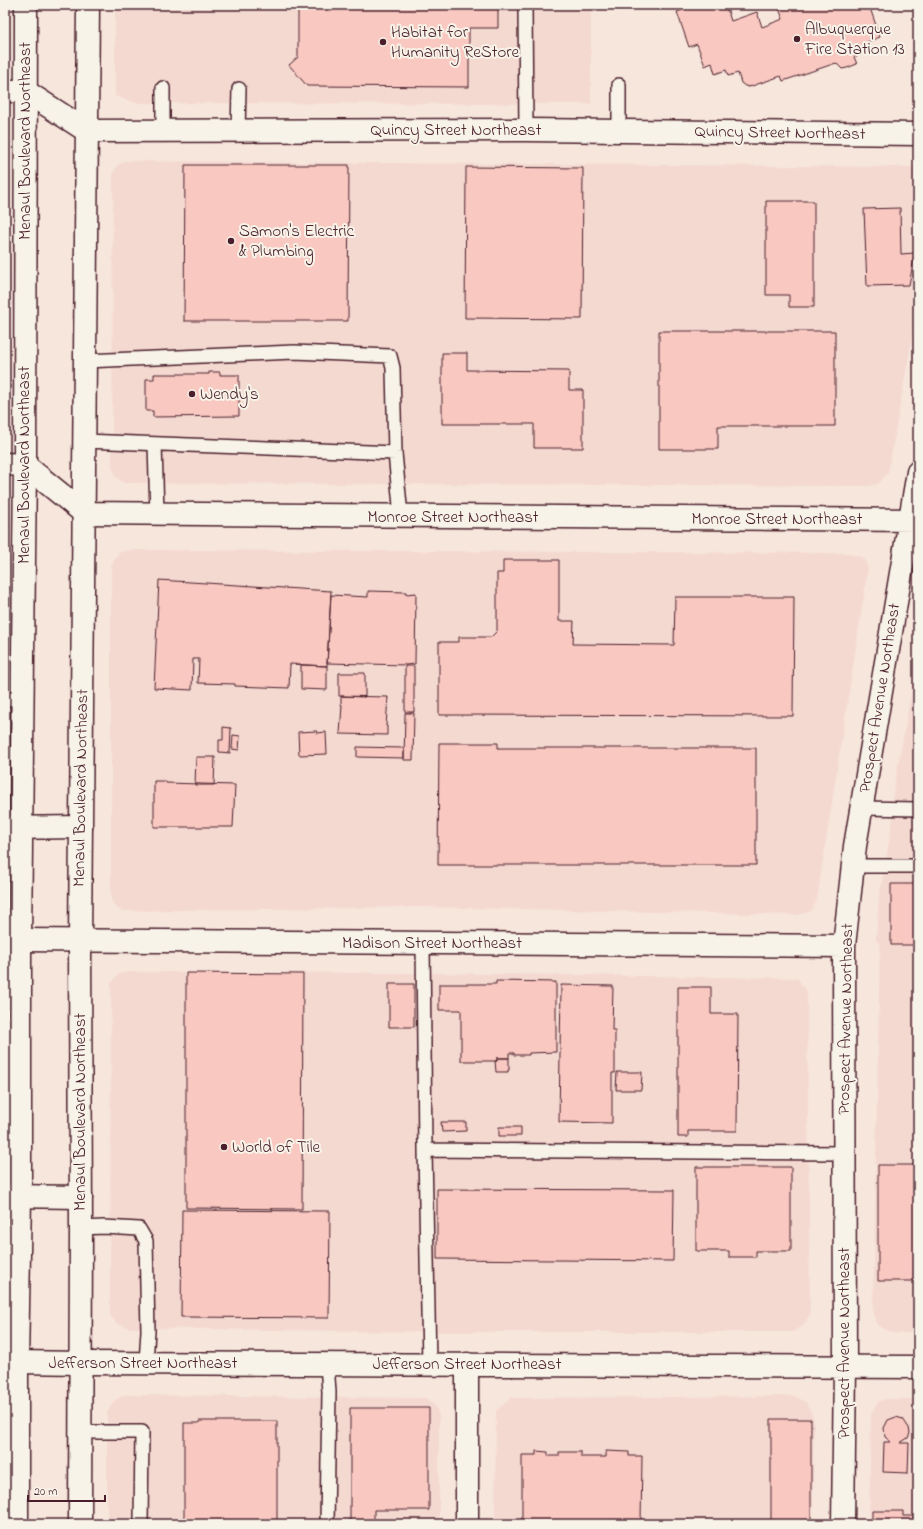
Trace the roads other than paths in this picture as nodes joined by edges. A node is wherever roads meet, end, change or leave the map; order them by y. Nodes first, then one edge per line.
1 (26, 5) edge
2 (88, 5) edge
3 (525, 5) edge
4 (619, 85) dead end
5 (163, 88) dead end
6 (239, 89) dead end
7 (15, 91) edge
8 (526, 130) junction
9 (87, 131) junction
10 (163, 131) junction
11 (238, 131) junction
12 (619, 131) junction
13 (918, 134) edge
14 (85, 361) junction
15 (84, 441) junction
16 (155, 444) junction
17 (395, 453) junction
18 (15, 465) edge
19 (918, 472) edge
20 (84, 514) junction
21 (157, 514) junction
22 (400, 516) junction
23 (914, 520) edge
24 (14, 699) edge
25 (862, 808) junction
26 (918, 809) edge
27 (81, 827) junction
28 (13, 828) edge
29 (853, 866) junction
30 (918, 866) edge
31 (20, 940) junction
32 (80, 941) junction
33 (423, 943) junction
34 (844, 946) junction
35 (425, 1150) junction
36 (844, 1153) junction
37 (12, 1197) edge
38 (81, 1197) junction
39 (81, 1228) junction
40 (12, 1259) edge
41 (13, 1350) edge
42 (80, 1364) junction
43 (146, 1364) junction
44 (328, 1364) junction
45 (429, 1364) junction
46 (467, 1364) junction
47 (845, 1367) junction
48 (918, 1367) edge
49 (80, 1432) junction
50 (11, 1444) edge
51 (17, 1524) edge
52 (80, 1524) edge
53 (141, 1524) edge
54 (327, 1524) edge
55 (467, 1524) edge
56 (843, 1524) edge

1 - 7 street, Menaul Boulevard Northeast
2 - 9 street, Menaul Boulevard Northeast
3 - 8 lane
4 - 12 lane
5 - 10 lane
6 - 11 lane
7 - 9 street
7 - 18 street, Menaul Boulevard Northeast
8 - 11 street, Quincy Street Northeast
8 - 12 street, Quincy Street Northeast
9 - 10 street, Quincy Street Northeast
9 - 14 street, Menaul Boulevard Northeast
10 - 11 street, Quincy Street Northeast
12 - 13 street, Quincy Street Northeast
14 - 15 street, Menaul Boulevard Northeast
14 - 17 lane
15 - 16 lane
15 - 20 street, Menaul Boulevard Northeast
16 - 17 lane
16 - 21 lane
17 - 22 lane
18 - 20 street
18 - 24 street, Menaul Boulevard Northeast
19 - 23 street, Prospect Avenue Northeast
20 - 21 street, Monroe Street Northeast
20 - 27 street, Menaul Boulevard Northeast
21 - 22 street, Monroe Street Northeast
22 - 23 street, Monroe Street Northeast
23 - 25 street, Prospect Avenue Northeast
24 - 28 street, Menaul Boulevard Northeast
25 - 26 lane
25 - 29 street, Prospect Avenue Northeast
27 - 28 street
27 - 32 street, Menaul Boulevard Northeast
28 - 31 street, Menaul Boulevard Northeast
29 - 30 lane
29 - 34 street, Prospect Avenue Northeast
31 - 32 street, Madison Street Northeast
31 - 37 street, Menaul Boulevard Northeast
32 - 33 street, Madison Street Northeast
32 - 38 street, Menaul Boulevard Northeast
33 - 34 street, Madison Street Northeast
33 - 35 lane
34 - 36 street, Prospect Avenue Northeast
35 - 36 lane
35 - 45 lane
36 - 47 street, Prospect Avenue Northeast
37 - 38 street
37 - 40 street, Menaul Boulevard Northeast
38 - 39 street, Menaul Boulevard Northeast
39 - 42 street, Menaul Boulevard Northeast
39 - 43 lane
40 - 41 street, Menaul Boulevard Northeast
41 - 42 street, Jefferson Street Northeast
41 - 50 street, Menaul Boulevard Northeast
42 - 43 street, Jefferson Street Northeast
42 - 49 street, Menaul Boulevard Northeast
43 - 44 street, Jefferson Street Northeast
44 - 45 street, Jefferson Street Northeast
44 - 54 lane
45 - 46 street, Jefferson Street Northeast
46 - 47 street, Jefferson Street Northeast
46 - 55 street
47 - 48 street, Jefferson Street Northeast
47 - 56 street, Prospect Avenue Northeast
49 - 52 street, Menaul Boulevard Northeast
49 - 53 lane
50 - 51 street, Menaul Boulevard Northeast

